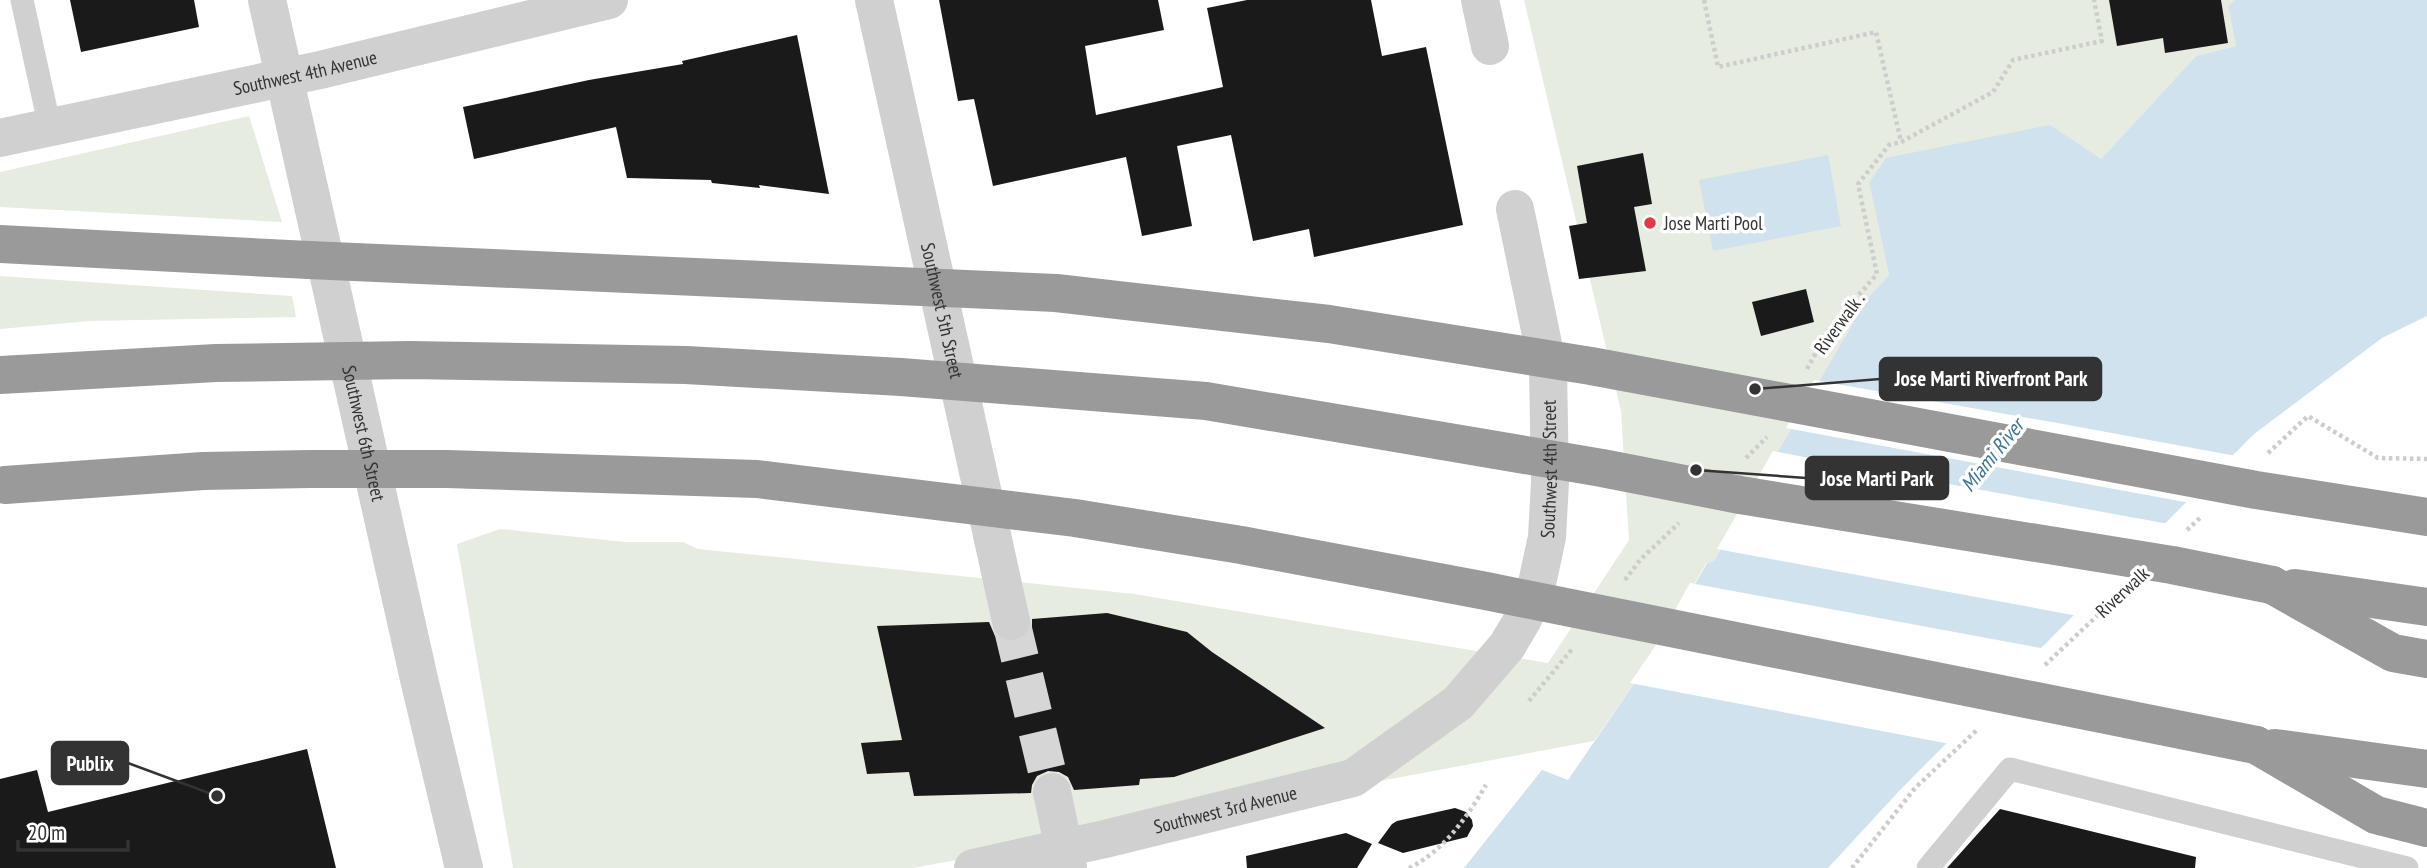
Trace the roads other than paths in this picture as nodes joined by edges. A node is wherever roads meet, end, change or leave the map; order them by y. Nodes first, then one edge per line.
1 (22, 0) edge
2 (267, 0) edge
3 (609, 0) edge
4 (874, 0) edge
5 (1479, 0) edge
6 (1490, 46) dead end
7 (285, 78) junction
8 (50, 128) junction
9 (0, 138) edge
10 (1515, 209) dead end
11 (0, 244) edge
12 (0, 375) edge
13 (2, 485) edge
14 (2427, 517) edge
15 (2272, 585) junction
16 (2427, 607) edge
17 (1011, 621) tunnel mouth
18 (2427, 659) edge
19 (1458, 703) joint
20 (2256, 745) junction
21 (2427, 769) edge
22 (1052, 792) tunnel mouth
23 (2427, 828) edge
24 (1066, 858) edge
25 (2397, 866) edge
26 (464, 868) edge
27 (973, 868) edge
28 (1928, 868) edge

1 - 8 lane
2 - 7 street, Southwest 6th Street
3 - 7 street, Southwest 4th Avenue
4 - 17 street, Southwest 5th Street
5 - 6 street
7 - 8 street, Southwest 4th Avenue
7 - 26 street, Southwest 6th Street
8 - 9 street, Southwest 4th Avenue
10 - 19 street, Southwest 4th Street
11 - 14 highway, bridge
12 - 15 highway, bridge
13 - 20 highway, bridge
15 - 16 highway
15 - 18 highway
19 - 24 street, Southwest 3rd Avenue
20 - 21 highway
20 - 23 highway
22 - 24 street
24 - 27 street, Southwest 3rd Avenue
25 - 28 lane

